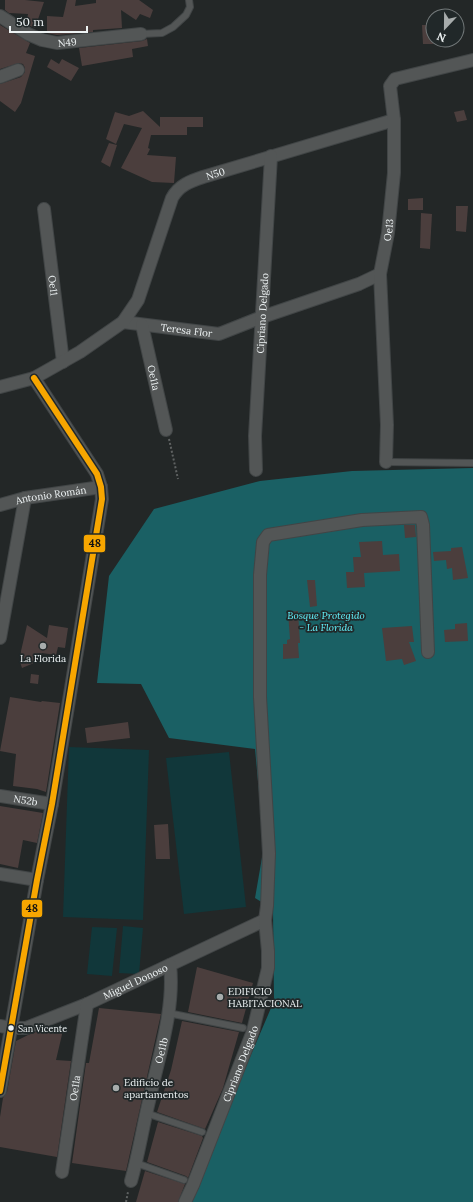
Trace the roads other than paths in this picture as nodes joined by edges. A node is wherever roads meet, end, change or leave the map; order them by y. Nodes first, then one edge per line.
1 (189, 0) edge
2 (0, 16) edge
3 (141, 34) joint
4 (473, 60) edge
5 (18, 70) dead end
6 (0, 77) edge
7 (394, 120) junction
8 (271, 156) junction
9 (44, 209) dead end
10 (380, 274) junction
11 (262, 317) junction
12 (123, 322) junction
13 (142, 325) junction
14 (63, 362) junction
15 (34, 378) junction
16 (0, 387) edge
17 (166, 430) road end
18 (386, 462) joint
19 (473, 463) edge
20 (256, 470) dead end
21 (102, 487) junction
22 (25, 498) junction
23 (0, 505) edge
24 (0, 638) edge
25 (428, 652) dead end
26 (0, 796) edge
27 (52, 804) junction
28 (0, 874) edge
29 (37, 880) junction
30 (265, 920) junction
31 (170, 965) junction
32 (87, 1004) junction
33 (168, 1013) junction
34 (6, 1027) edge
35 (243, 1028) dead end
36 (0, 1091) edge
37 (146, 1113) junction
38 (202, 1132) dead end
39 (136, 1163) junction
40 (62, 1172) dead end
41 (184, 1180) dead end
42 (131, 1181) dead end
43 (185, 1202) edge

1 - 3 lane
2 - 3 street, N49
4 - 7 street, Oe13
5 - 6 street
7 - 8 street, N50
7 - 10 street, Oe13
8 - 11 street, Cipriano Delgado
8 - 12 street, N50
9 - 14 street, Oe11
10 - 11 street, Teresa Flor
10 - 18 street, Oe13
11 - 13 street, Teresa Flor
11 - 20 street, Cipriano Delgado
12 - 13 street, Teresa Flor
12 - 14 street
13 - 17 street, Oe11a
14 - 15 street
15 - 16 street
15 - 21 street
18 - 19 lane
21 - 22 street, Antonio Román
21 - 27 street
22 - 23 street, Antonio Román
22 - 24 street
25 - 30 street, Cipriano Delgado
26 - 27 street, N52b
27 - 29 street
28 - 29 street
29 - 34 street
30 - 31 street, Miguel Donoso
30 - 43 street, Cipriano Delgado
31 - 32 street, Miguel Donoso
31 - 33 street, Oe11b
32 - 34 street, Miguel Donoso
32 - 40 street, Oe11a
33 - 35 lane
33 - 37 street, Oe11b
34 - 36 street
37 - 38 lane
37 - 39 street, Oe11b
39 - 41 lane
39 - 42 street, Oe11b

